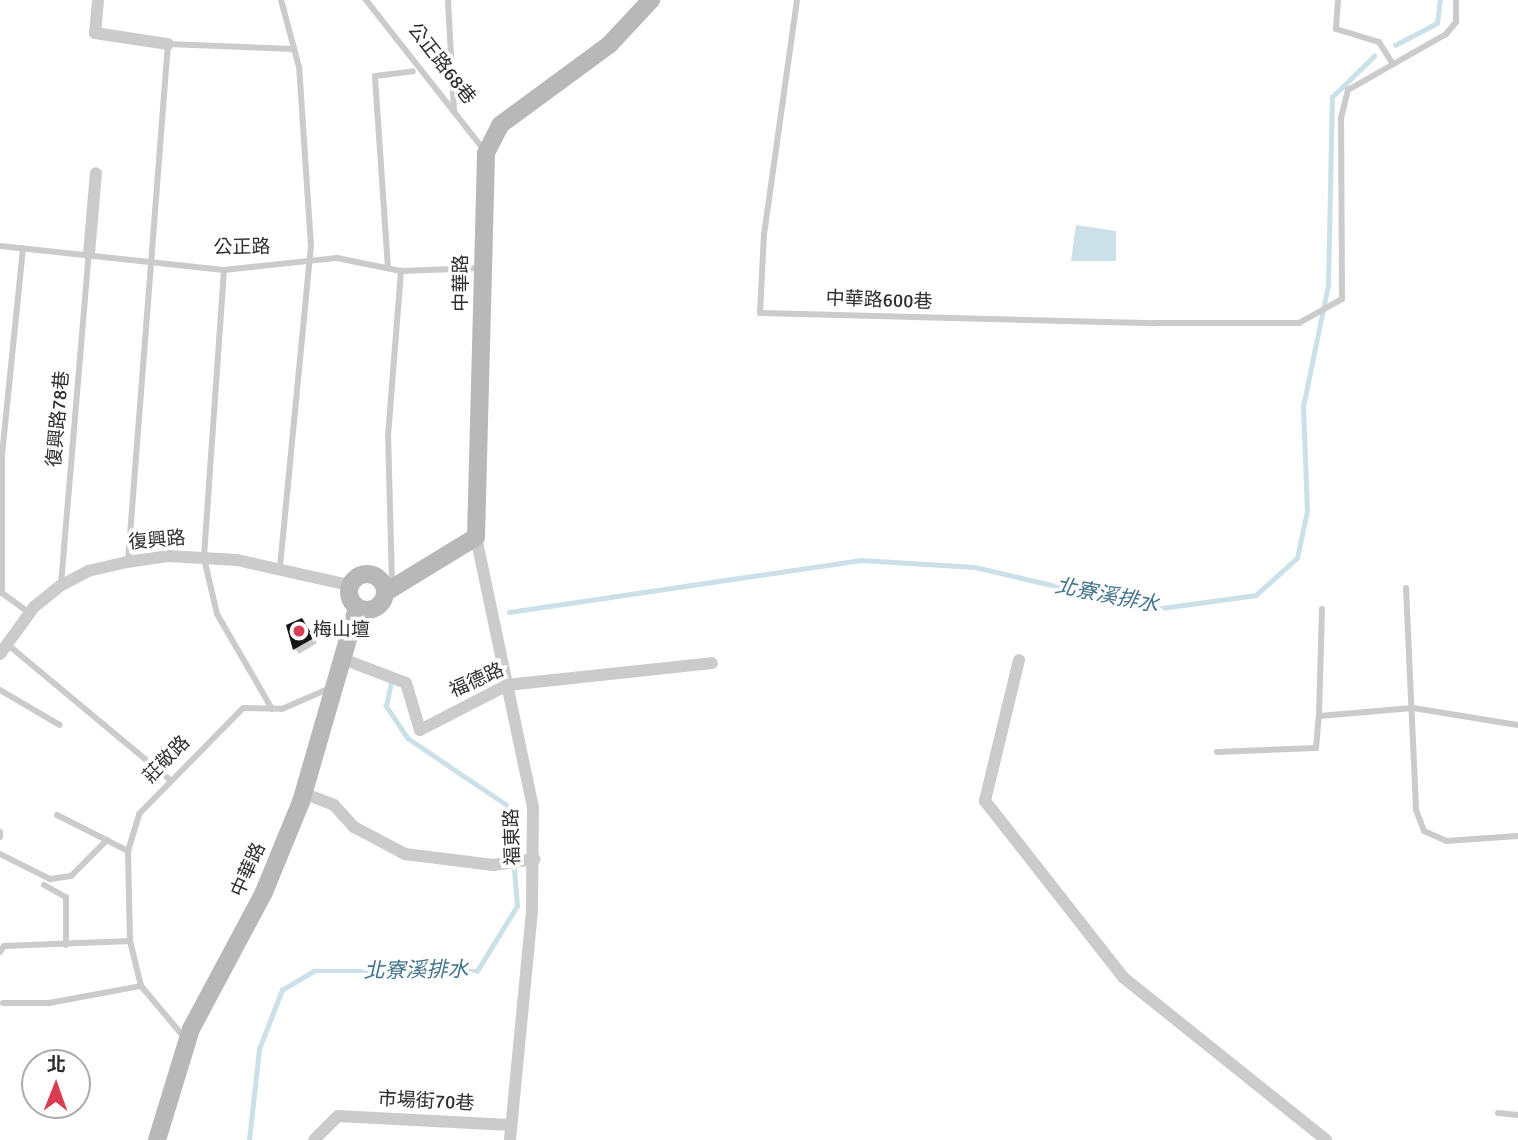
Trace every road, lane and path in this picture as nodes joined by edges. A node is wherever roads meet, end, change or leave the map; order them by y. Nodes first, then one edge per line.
1 (98, 0) edge
2 (281, 0) edge
3 (366, 0) edge
4 (448, 0) edge
5 (651, 0) edge
6 (797, 0) edge
7 (1338, 0) edge
8 (1456, 0) edge
9 (168, 44) junction
10 (294, 50) junction
11 (1392, 63) junction
12 (413, 71) dead end
13 (454, 112) junction
14 (486, 153) junction
15 (96, 173) dead end
16 (0, 246) edge
17 (23, 248) junction
18 (89, 254) junction
19 (311, 261) junction
20 (152, 262) junction
21 (388, 268) junction
22 (484, 268) junction
23 (224, 270) junction
24 (401, 271) junction
25 (1, 456) edge
26 (476, 537) junction
27 (204, 558) junction
28 (127, 562) junction
29 (281, 567) junction
30 (349, 585) junction
31 (60, 586) junction
32 (1406, 589) dead end
33 (389, 591) junction
34 (358, 608) junction
35 (1322, 609) dead end
36 (30, 613) junction
37 (4, 649) edge
38 (342, 659) junction
39 (1019, 660) dead end
40 (712, 663) dead end
41 (507, 685) junction
42 (334, 687) junction
43 (0, 690) edge
44 (1413, 708) junction
45 (272, 709) junction
46 (1320, 716) junction
47 (60, 725) dead end
48 (1518, 725) edge
49 (1217, 752) dead end
50 (169, 779) junction
51 (303, 793) junction
52 (57, 815) dead end
53 (1518, 836) edge
54 (107, 840) junction
55 (128, 851) junction
56 (0, 854) edge
57 (535, 859) junction
58 (44, 885) dead end
59 (130, 941) junction
60 (66, 944) junction
61 (0, 952) edge
62 (141, 986) junction
63 (3, 1003) dead end
64 (188, 1041) junction
65 (1498, 1113) dead end
66 (1518, 1115) edge
67 (511, 1125) junction
68 (157, 1140) edge
69 (314, 1140) edge
70 (510, 1140) edge
71 (1326, 1140) edge

1 - 9 street
2 - 10 lane
3 - 13 lane, 公正路68巷
4 - 13 lane
5 - 14 street, 中華路
6 - 11 lane, 中華路600巷
7 - 11 lane
8 - 11 lane
9 - 10 lane
9 - 20 lane
10 - 19 lane
12 - 21 lane
13 - 14 lane, 公正路68巷
14 - 22 street, 中華路
15 - 18 street
16 - 17 lane, 公正路
17 - 18 lane, 公正路
17 - 25 lane
18 - 20 lane, 公正路
18 - 31 lane, 復興路78巷
19 - 21 lane, 公正路
19 - 23 lane, 公正路
19 - 29 lane
20 - 23 lane, 公正路
20 - 28 lane
21 - 24 lane, 公正路
22 - 24 lane, 公正路
22 - 26 street, 中華路
23 - 27 lane
24 - 33 lane
25 - 36 lane
26 - 33 street
26 - 41 street, 福東路
27 - 28 street, 復興路
27 - 29 street, 復興路
27 - 45 lane
28 - 31 street, 復興路
29 - 30 street, 復興路
30 - 33 street
30 - 34 street
31 - 36 street, 復興路
32 - 44 lane
33 - 34 street
34 - 38 street, 中華路
35 - 46 lane
36 - 37 street, 復興路
37 - 50 lane
38 - 41 street, 福德路
38 - 42 street, 中華路
39 - 71 street
40 - 41 street, 福德路
41 - 57 street, 福東路
42 - 45 lane, 莊敬路
42 - 51 street, 中華路
43 - 47 lane
44 - 46 lane
44 - 48 lane
44 - 53 lane
45 - 50 lane, 莊敬路
46 - 49 lane
50 - 55 lane, 莊敬路
51 - 57 street
51 - 64 street, 中華路
52 - 54 lane
54 - 55 lane
54 - 56 lane
55 - 59 lane, 莊敬路
57 - 67 street, 福東路
58 - 60 lane
59 - 60 lane
59 - 62 lane, 莊敬路
60 - 61 lane
62 - 63 lane
62 - 64 lane
64 - 68 street, 中華路
65 - 66 lane
67 - 69 street, 市場街70巷
67 - 70 street, 福東路

